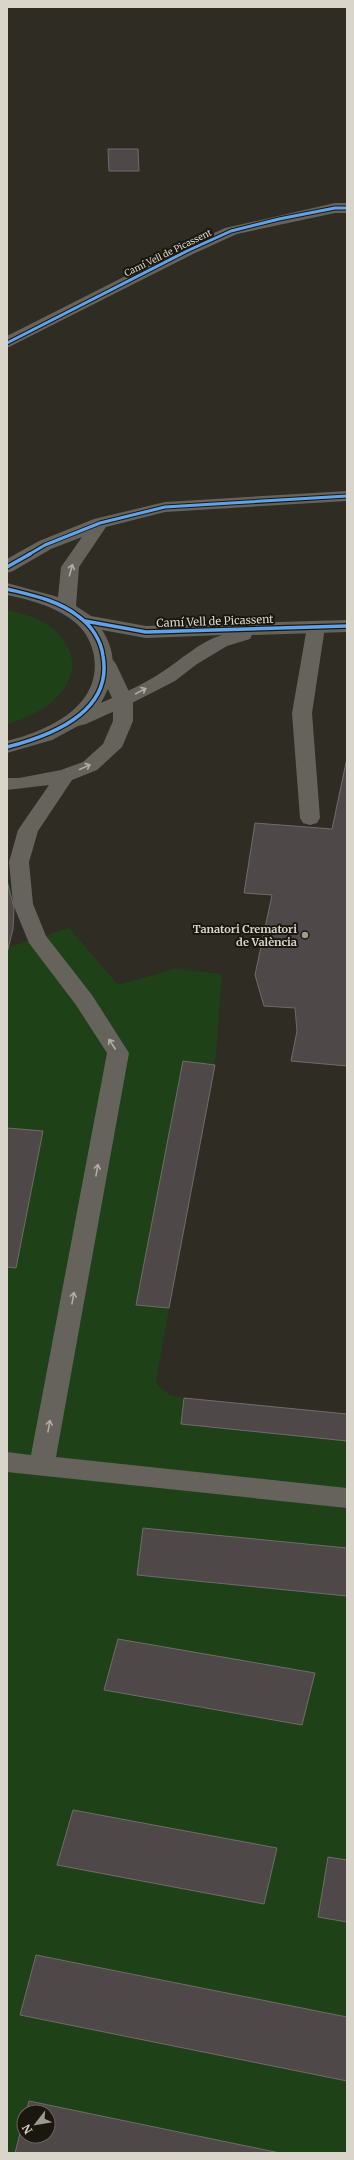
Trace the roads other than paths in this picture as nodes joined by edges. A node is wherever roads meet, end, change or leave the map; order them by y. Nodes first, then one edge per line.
1 (347, 208) edge
2 (7, 343) edge
3 (347, 496) edge
4 (100, 523) junction
5 (7, 567) edge
6 (7, 589) edge
7 (66, 608) junction
8 (84, 621) junction
9 (347, 626) edge
10 (316, 627) junction
11 (269, 628) junction
12 (106, 664) junction
13 (123, 700) junction
14 (67, 724) junction
15 (7, 747) edge
16 (65, 776) junction
17 (7, 784) edge
18 (310, 818) dead end
19 (7, 1462) edge
20 (42, 1464) junction
21 (347, 1498) edge

1 - 2 street, Camí Vell de Picassent
3 - 4 street
4 - 5 street
7 -> 4 street
6 - 7 street
7 - 8 street
8 - 11 street, Camí Vell de Picassent
8 - 12 street
9 - 10 street, Camí Vell de Picassent
10 - 11 street, Camí Vell de Picassent
10 - 18 street
13 -> 11 street, Camí Vell de Picassent
12 - 13 street
12 - 14 street
13 - 14 street, Camí Vell de Picassent
16 -> 13 street
14 - 15 street
16 - 17 street
20 -> 16 street
19 - 20 street
20 - 21 street

